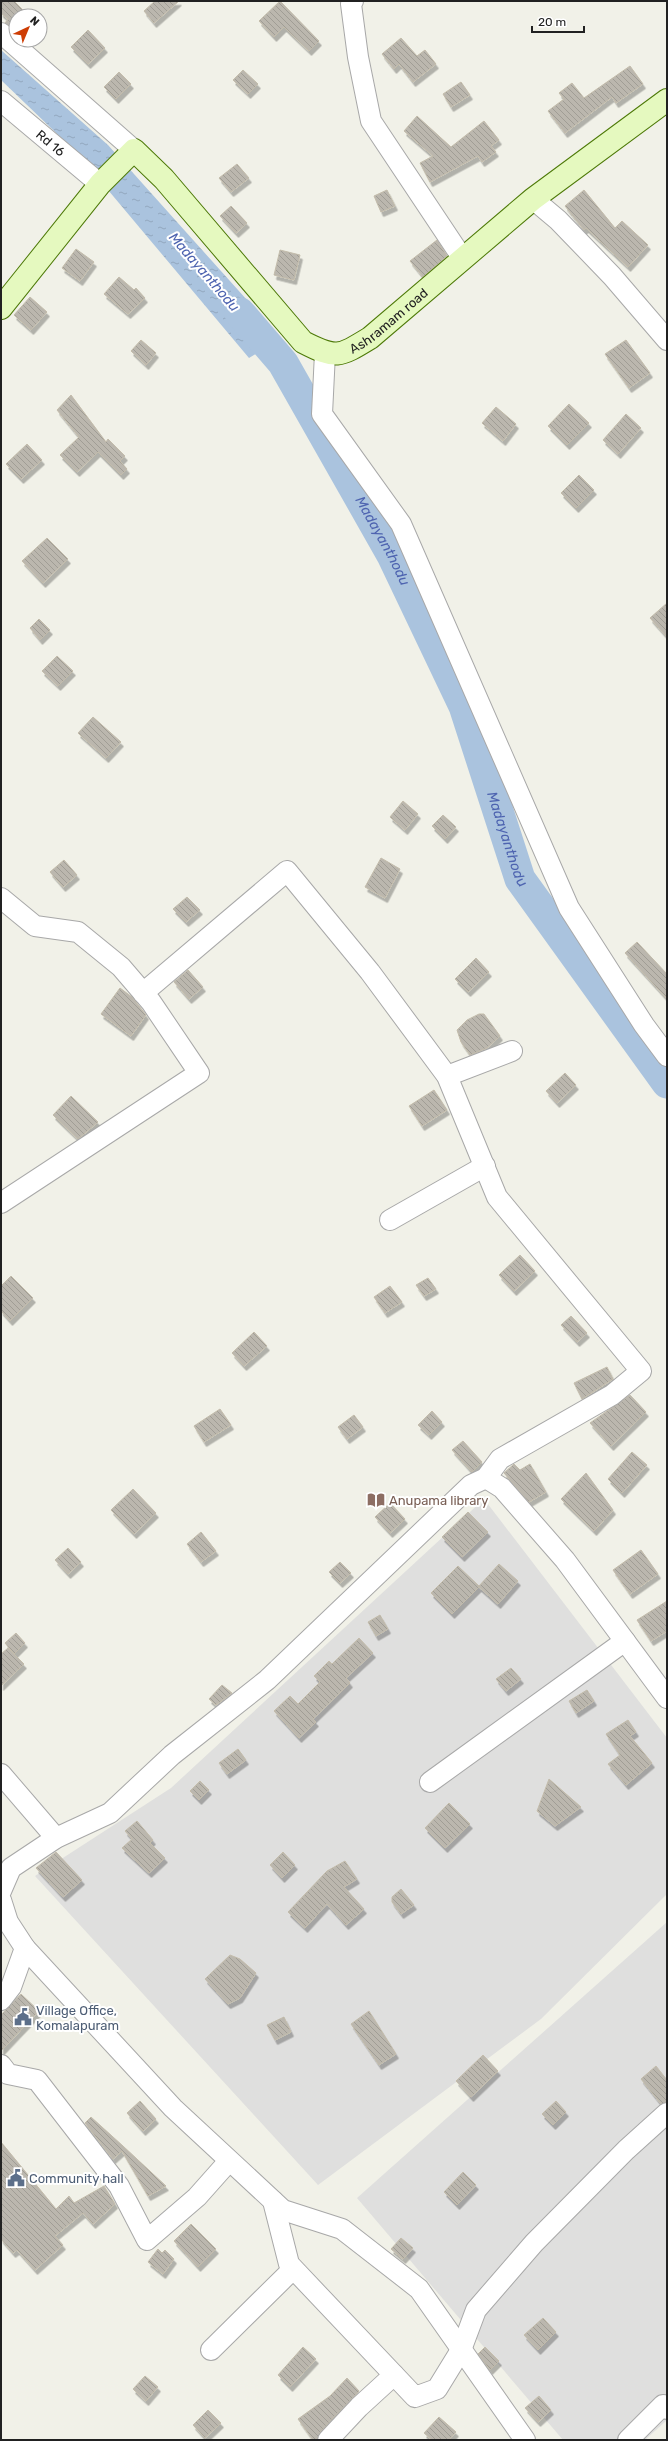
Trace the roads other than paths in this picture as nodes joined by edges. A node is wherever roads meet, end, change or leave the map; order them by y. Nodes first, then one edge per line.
1 (353, 1) edge
2 (1, 34) edge
3 (667, 100) edge
4 (1, 101) edge
5 (134, 150) junction
6 (100, 184) junction
7 (533, 199) junction
8 (463, 259) junction
9 (1, 308) edge
10 (667, 340) edge
11 (325, 353) junction
12 (1, 898) edge
13 (143, 994) junction
14 (512, 1051) dead end
15 (667, 1056) edge
16 (447, 1076) junction
17 (485, 1166) junction
18 (1, 1203) edge
19 (390, 1220) dead end
20 (486, 1478) junction
21 (625, 1641) junction
22 (667, 1698) edge
23 (1, 1774) edge
24 (430, 1782) dead end
25 (56, 1838) junction
26 (1, 1891) edge
27 (1, 1900) edge
28 (25, 1948) junction
29 (1, 2000) edge
30 (1, 2065) edge
31 (667, 2113) edge
32 (230, 2161) junction
33 (273, 2201) junction
34 (293, 2269) junction
35 (211, 2350) dead end
36 (461, 2350) junction
37 (394, 2375) junction
38 (667, 2410) edge
39 (328, 2440) edge
40 (525, 2440) edge
41 (628, 2440) edge

1 - 8 street
2 - 5 street
3 - 7 main road, Ashramam road
4 - 6 street, Rd 16
5 - 6 main road
5 - 11 main road, Ashramam road
6 - 9 main road
7 - 8 main road, Ashramam road
7 - 10 street
8 - 11 main road, Ashramam road
11 - 15 street
12 - 13 street
13 - 16 street
13 - 18 street
14 - 16 street
16 - 17 street
17 - 19 street
17 - 20 street
20 - 21 street
20 - 25 street
21 - 22 street
21 - 24 street
23 - 25 street
25 - 26 street
27 - 28 street
28 - 29 street
28 - 32 street
30 - 32 street
31 - 36 street
32 - 33 street
33 - 34 street
33 - 36 street
34 - 35 street
34 - 37 street
36 - 37 street
36 - 40 street
37 - 39 street
38 - 41 street

